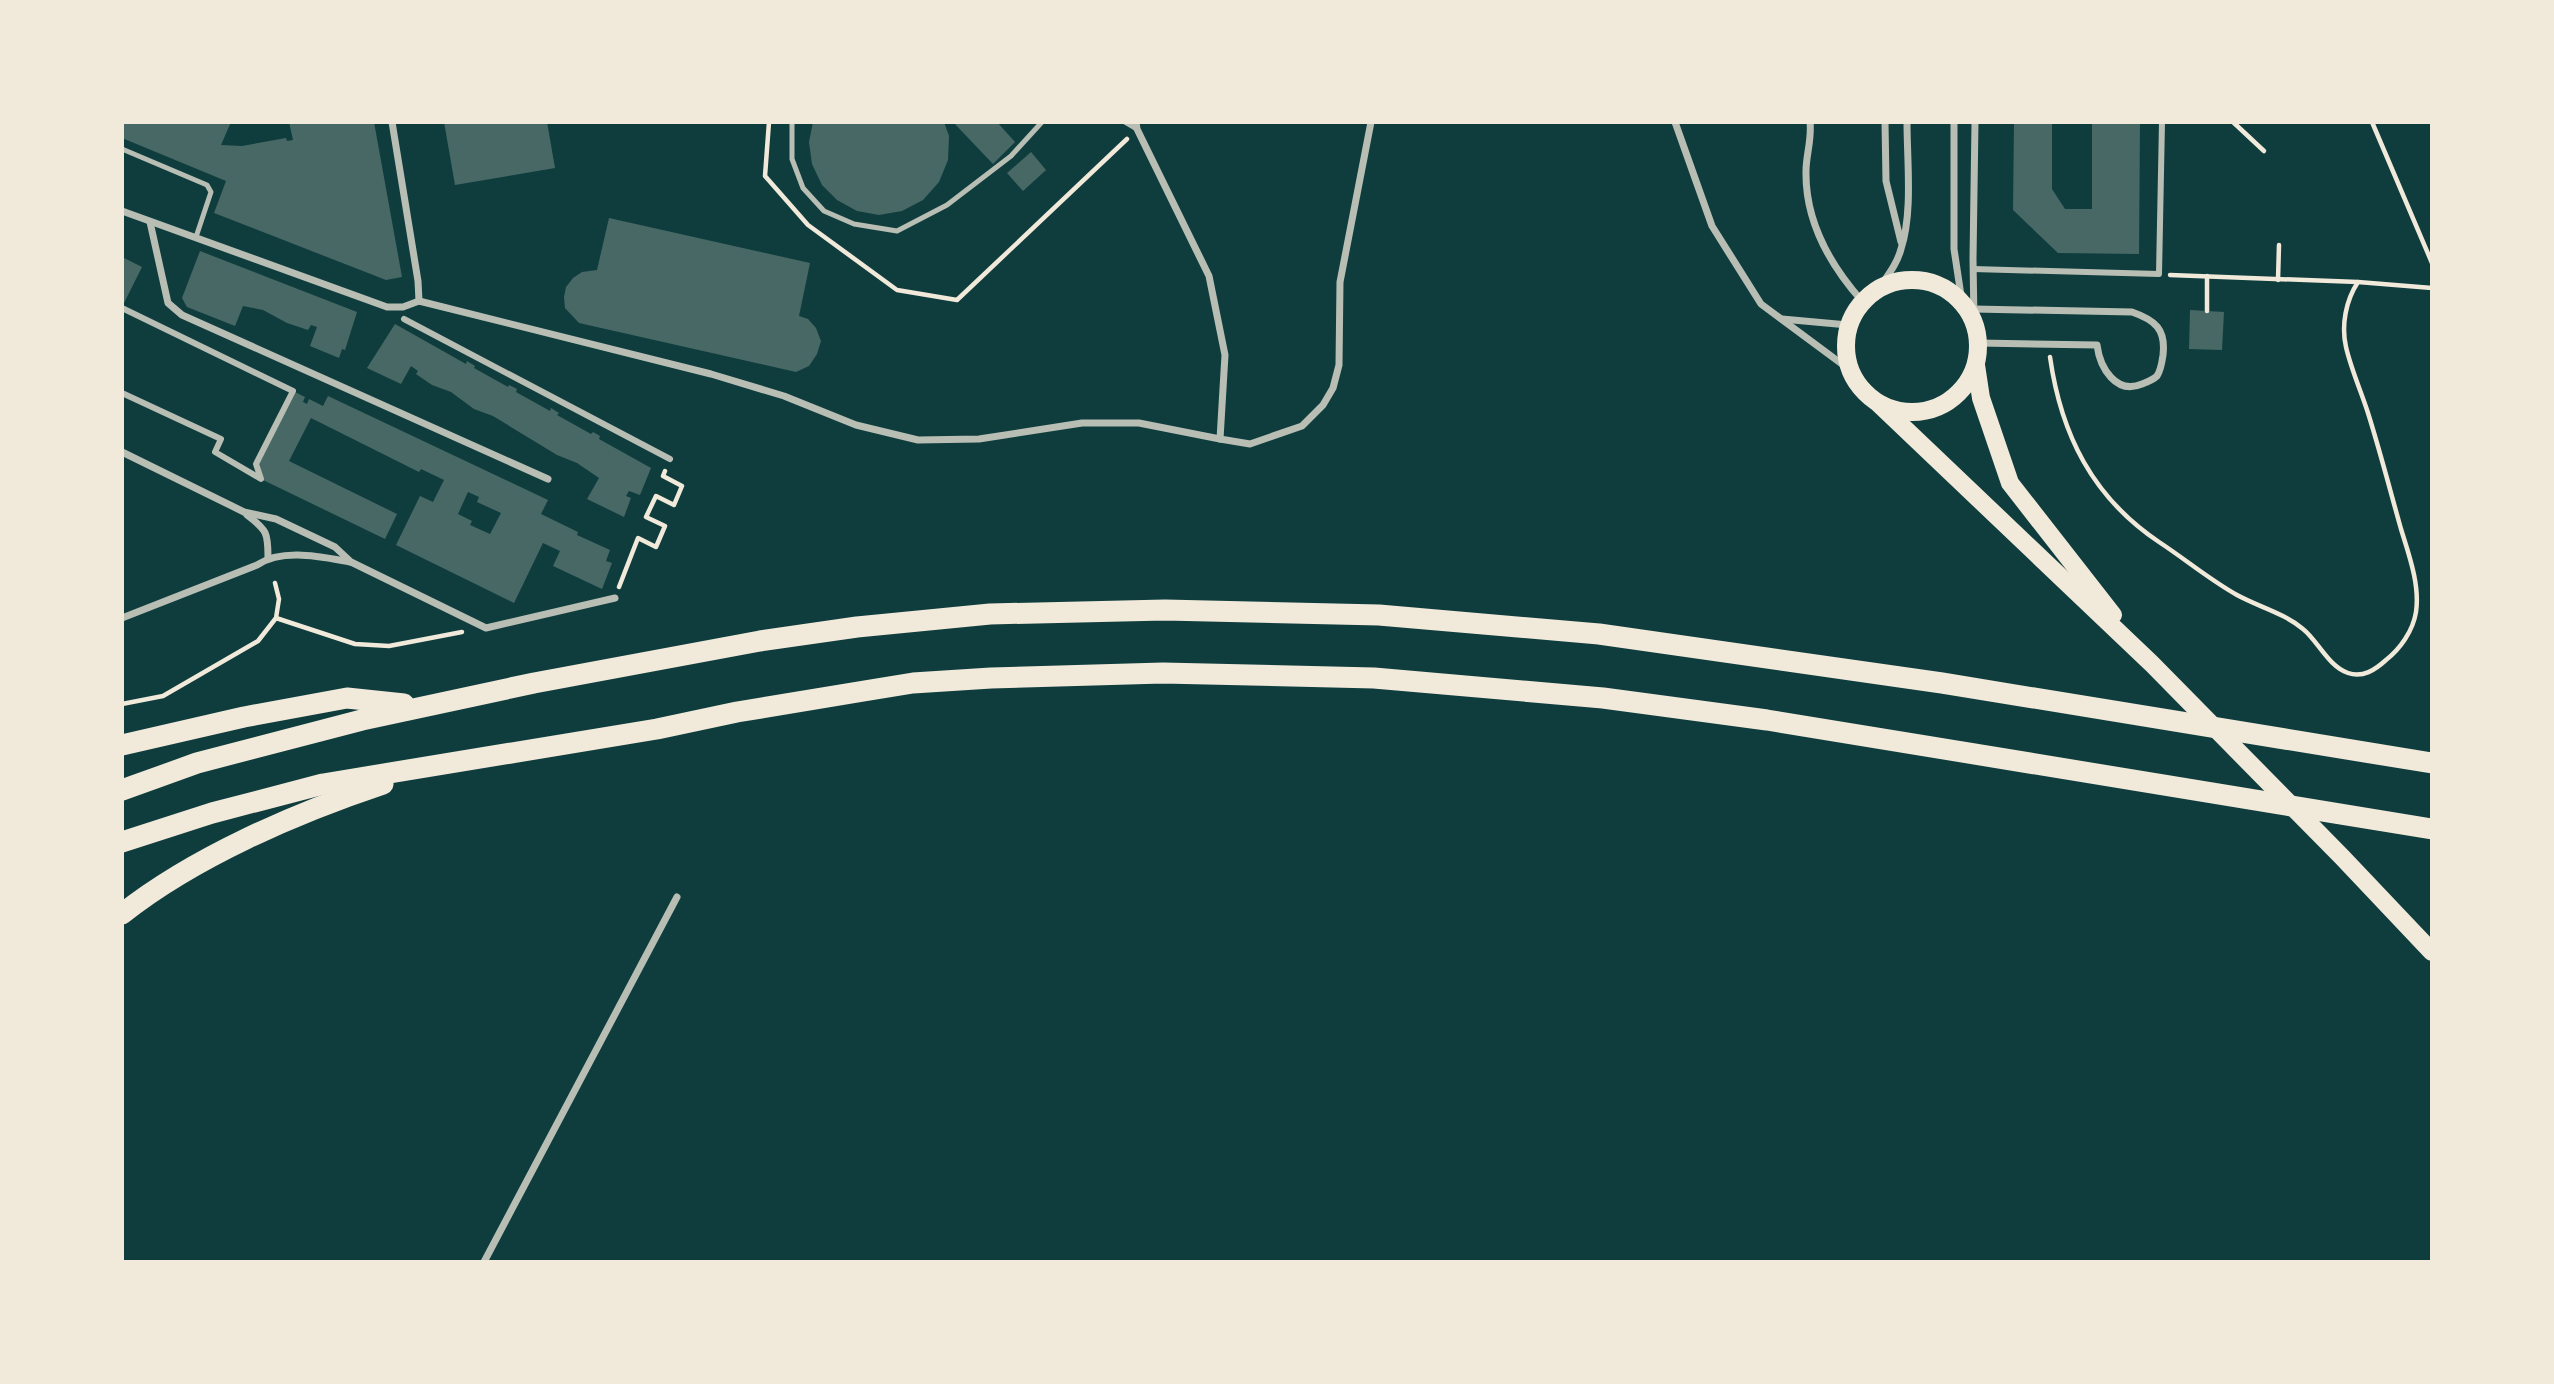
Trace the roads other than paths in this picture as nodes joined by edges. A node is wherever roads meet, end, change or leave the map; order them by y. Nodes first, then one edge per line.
1 (392, 122) edge
2 (792, 122) edge
3 (1042, 122) edge
4 (1125, 122) edge
5 (1371, 122) edge
6 (1675, 122) edge
7 (1810, 122) edge
8 (1885, 122) edge
9 (1907, 122) edge
10 (1954, 122) edge
11 (1975, 122) edge
12 (2162, 122) edge
13 (1137, 126) edge
14 (145, 147) dead end
15 (122, 149) edge
16 (142, 156) junction
17 (122, 211) edge
18 (150, 222) junction
19 (196, 237) junction
20 (1902, 247) junction
21 (1973, 269) junction
22 (1880, 288) junction
23 (419, 301) junction
24 (1862, 301) junction
25 (122, 308) edge
26 (1970, 311) junction
27 (404, 319) dead end
28 (1782, 319) junction
29 (1848, 325) junction
30 (1979, 343) junction
31 (1976, 365) junction
32 (1850, 370) junction
33 (122, 393) edge
34 (1880, 404) junction
35 (1220, 439) junction
36 (122, 452) edge
37 (670, 459) road end
38 (548, 478) dead end
39 (244, 512) junction
40 (268, 557) junction
41 (351, 562) junction
42 (615, 597) road end
43 (122, 618) edge
44 (2152, 664) junction
45 (424, 707) junction
46 (122, 745) edge
47 (454, 761) junction
48 (2431, 763) edge
49 (122, 790) edge
50 (2431, 829) edge
51 (122, 842) edge
52 (677, 897) dead end
53 (122, 914) edge
54 (2431, 952) edge
55 (484, 1262) edge

1 - 23 street
2 - 3 lane
4 - 13 lane
5 - 35 street
6 - 28 street
7 - 24 street
8 - 20 street
9 - 20 street
10 - 26 street
11 - 21 street
12 - 21 street
13 - 35 street
14 - 16 lane
15 - 16 lane
16 - 19 lane
17 - 18 street
18 - 19 street
18 - 38 street
19 - 23 street
20 - 22 street
21 - 26 street
22 - 24 main road
22 - 26 main road
23 - 35 street
24 - 29 main road
25 - 33 street
26 - 30 main road
26 - 30 street
27 - 37 street
28 - 29 street
28 - 32 street
29 - 32 main road
30 - 31 main road
31 - 34 main road
31 - 44 main road
32 - 34 main road
34 - 44 main road
36 - 39 street
39 - 40 street
39 - 41 street
40 - 41 street
40 - 43 street
41 - 42 street
44 - 54 main road
45 - 46 highway
45 - 48 highway
45 - 49 highway
47 - 50 highway
47 - 51 highway
47 - 53 highway
52 - 55 street

